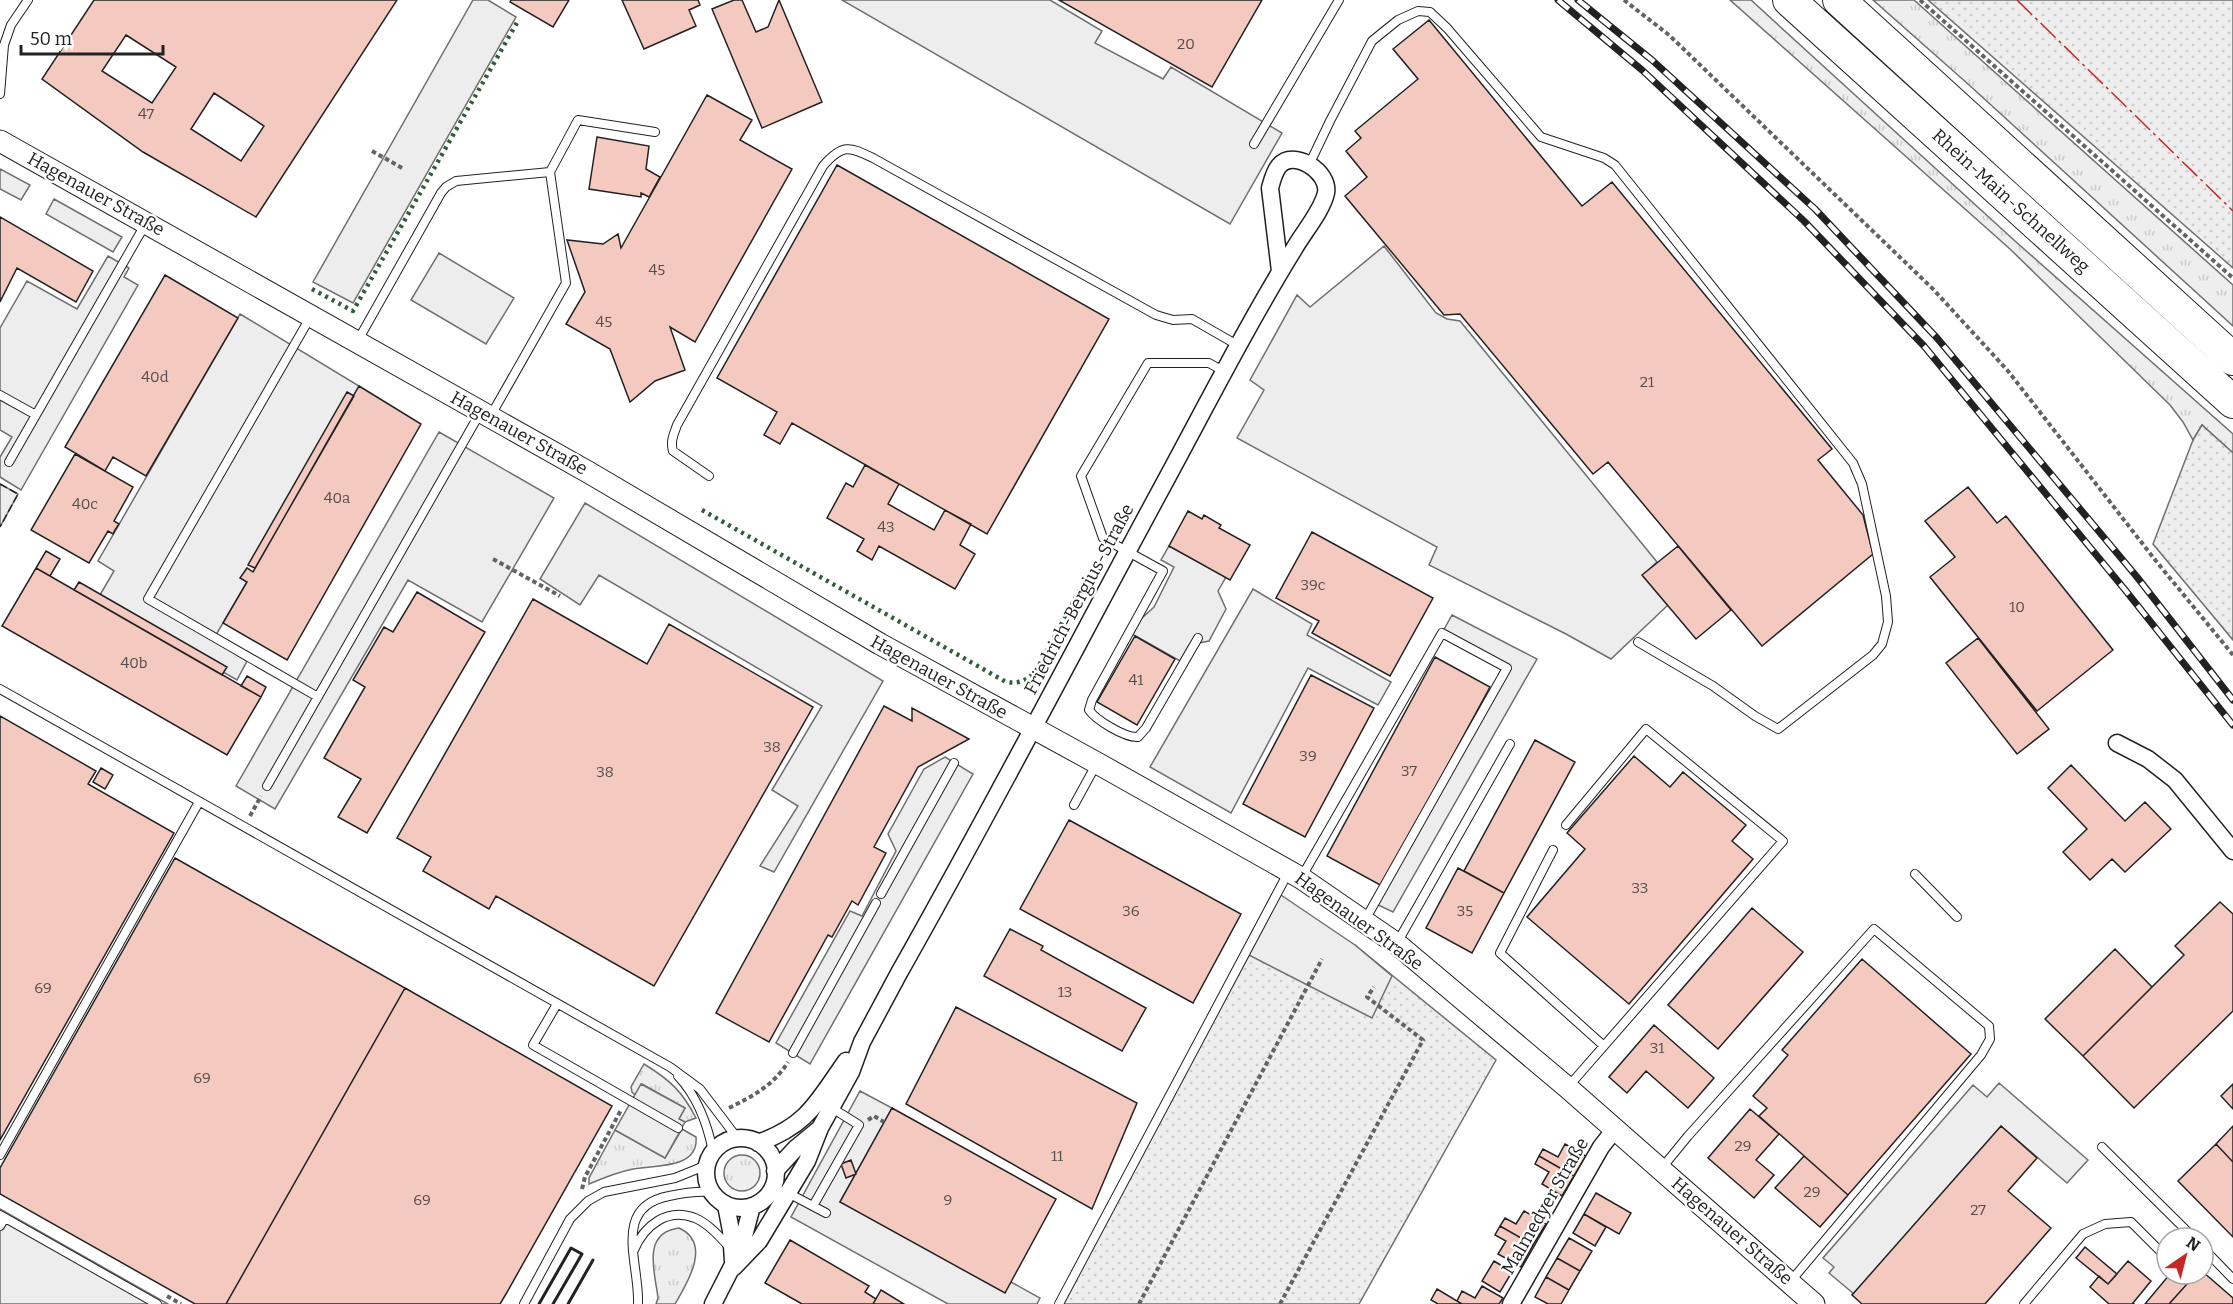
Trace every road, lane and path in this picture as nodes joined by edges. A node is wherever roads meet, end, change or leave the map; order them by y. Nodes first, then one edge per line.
1 (28, 0) edge
2 (1339, 0) edge
3 (1624, 0) edge
4 (1789, 0) edge
5 (1839, 0) edge
6 (1920, 0) edge
7 (0, 94) edge
8 (655, 132) dead end
9 (0, 141) edge
10 (1254, 144) dead end
11 (372, 151) dead end
12 (1309, 165) junction
13 (404, 169) dead end
14 (550, 172) junction
15 (147, 222) junction
16 (1281, 271) junction
17 (2233, 278) edge
18 (311, 316) junction
19 (357, 342) junction
20 (1239, 346) junction
21 (2233, 359) edge
22 (1224, 372) junction
23 (0, 395) edge
24 (2233, 402) edge
25 (485, 415) junction
26 (36, 416) junction
27 (9, 462) dead end
28 (709, 476) dead end
29 (1128, 551) junction
30 (493, 560) dead end
31 (560, 596) dead end
32 (1198, 638) dead end
33 (1638, 642) dead end
34 (2233, 655) edge
35 (0, 689) edge
36 (318, 697) junction
37 (1031, 728) junction
38 (2117, 743) dead end
39 (1510, 744) dead end
40 (954, 763) dead end
41 (1097, 763) junction
42 (267, 786) dead end
43 (199, 802) junction
44 (1074, 805) dead end
45 (1566, 825) dead end
46 (1553, 850) dead end
47 (2233, 851) edge
48 (1295, 874) junction
49 (1916, 874) dead end
50 (881, 894) dead end
51 (876, 903) dead end
52 (1957, 917) dead end
53 (1365, 920) junction
54 (1397, 944) junction
55 (1322, 959) dead end
56 (1374, 987) dead end
57 (557, 1004) junction
58 (862, 1042) junction
59 (1604, 1046) junction
60 (793, 1053) joint
61 (670, 1067) junction
62 (1568, 1088) junction
63 (624, 1105) dead end
64 (832, 1108) junction
65 (729, 1109) dead end
66 (678, 1128) dead end
67 (820, 1128) junction
68 (1615, 1129) junction
69 (738, 1139) junction
70 (758, 1143) junction
71 (2102, 1147) dead end
72 (0, 1155) edge
73 (710, 1158) junction
74 (1661, 1169) junction
75 (776, 1171) junction
76 (780, 1191) junction
77 (582, 1192) dead end
78 (711, 1192) junction
79 (726, 1205) junction
80 (752, 1206) junction
81 (813, 1206) junction
82 (826, 1213) dead end
83 (2, 1216) edge
84 (0, 1226) edge
85 (2181, 1226) edge
86 (2155, 1246) edge
87 (634, 1250) junction
88 (733, 1250) junction
89 (2215, 1260) edge
90 (733, 1268) junction
91 (2233, 1279) edge
92 (1790, 1282) junction
93 (157, 1304) edge
94 (524, 1304) edge
95 (638, 1304) edge
96 (713, 1304) edge
97 (1059, 1304) edge
98 (1139, 1304) edge
99 (1280, 1304) edge
100 (1511, 1304) edge
101 (1814, 1304) edge
102 (2024, 1304) edge

1 - 7 lane
2 - 10 lane
3 - 34 path
4 - 24 highway, Rhein-Main-Schnellweg
5 - 21 highway, Rhein-Main-Schnellweg
6 - 17 path
8 - 14 lane
9 - 15 street, Hagenauer Straße
11 - 13 path
12 - 16 street, Friedrich-Bergius-Straße
12 - 16 street
12 - 33 lane
14 - 19 lane
14 - 25 lane
15 - 18 street, Hagenauer Straße
15 - 26 lane
16 - 20 street, Friedrich-Bergius-Straße
18 - 19 street, Hagenauer Straße
18 - 36 lane
19 - 25 street, Hagenauer Straße
20 - 22 street, Friedrich-Bergius-Straße
20 - 28 lane
22 - 29 street, Friedrich-Bergius-Straße
22 - 29 lane
23 - 26 lane
25 - 36 lane
25 - 37 street, Hagenauer Straße
26 - 27 lane
29 - 32 lane
29 - 37 street, Friedrich-Bergius-Straße
30 - 31 path
35 - 43 lane
36 - 42 lane
37 - 41 street, Hagenauer Straße
37 - 58 street, Friedrich-Bergius-Straße
38 - 47 street
39 - 54 lane
40 - 50 lane
41 - 44 lane
41 - 48 street, Hagenauer Straße
43 - 57 lane
43 - 72 lane
45 - 59 lane
46 - 59 lane
48 - 53 street, Hagenauer Straße
48 - 53 lane
48 - 97 lane
49 - 52 lane
51 - 60 lane
53 - 54 street, Hagenauer Straße
54 - 62 street, Hagenauer Straße
55 - 98 path
56 - 99 path
57 - 61 lane
57 - 66 lane
58 - 64 street, Friedrich-Bergius-Straße
58 - 70 street, Friedrich-Bergius-Straße
59 - 62 lane
60 - 65 path
61 - 69 lane
61 - 73 lane
62 - 68 street, Hagenauer Straße
63 - 77 path
64 - 67 street, Friedrich-Bergius-Straße
64 - 81 lane
67 - 75 street, Friedrich-Bergius-Straße
67 - 76 street, Friedrich-Bergius-Straße
68 - 74 street, Hagenauer Straße
68 - 100 street, Malmedyer Straße
69 - 70 street
69 - 73 street
70 - 75 street
71 - 85 lane
73 - 78 street
73 - 94 lane
74 - 92 street, Hagenauer Straße
74 - 92 lane
75 - 76 street, Friedrich-Bergius-Straße
76 - 80 street, Friedrich-Bergius-Straße
76 - 81 lane
76 - 90 street, Friedrich-Bergius-Straße
78 - 79 street
78 - 87 lane
79 - 80 street
79 - 88 street, Friedrich-Bergius-Straße
80 - 90 street, Friedrich-Bergius-Straße
81 - 82 lane
83 - 84 lane
83 - 93 lane
86 - 102 lane
87 - 88 lane
87 - 95 lane
88 - 90 street, Friedrich-Bergius-Straße
89 - 91 lane
90 - 96 street, Friedrich-Bergius-Straße
92 - 101 street, Hagenauer Straße

